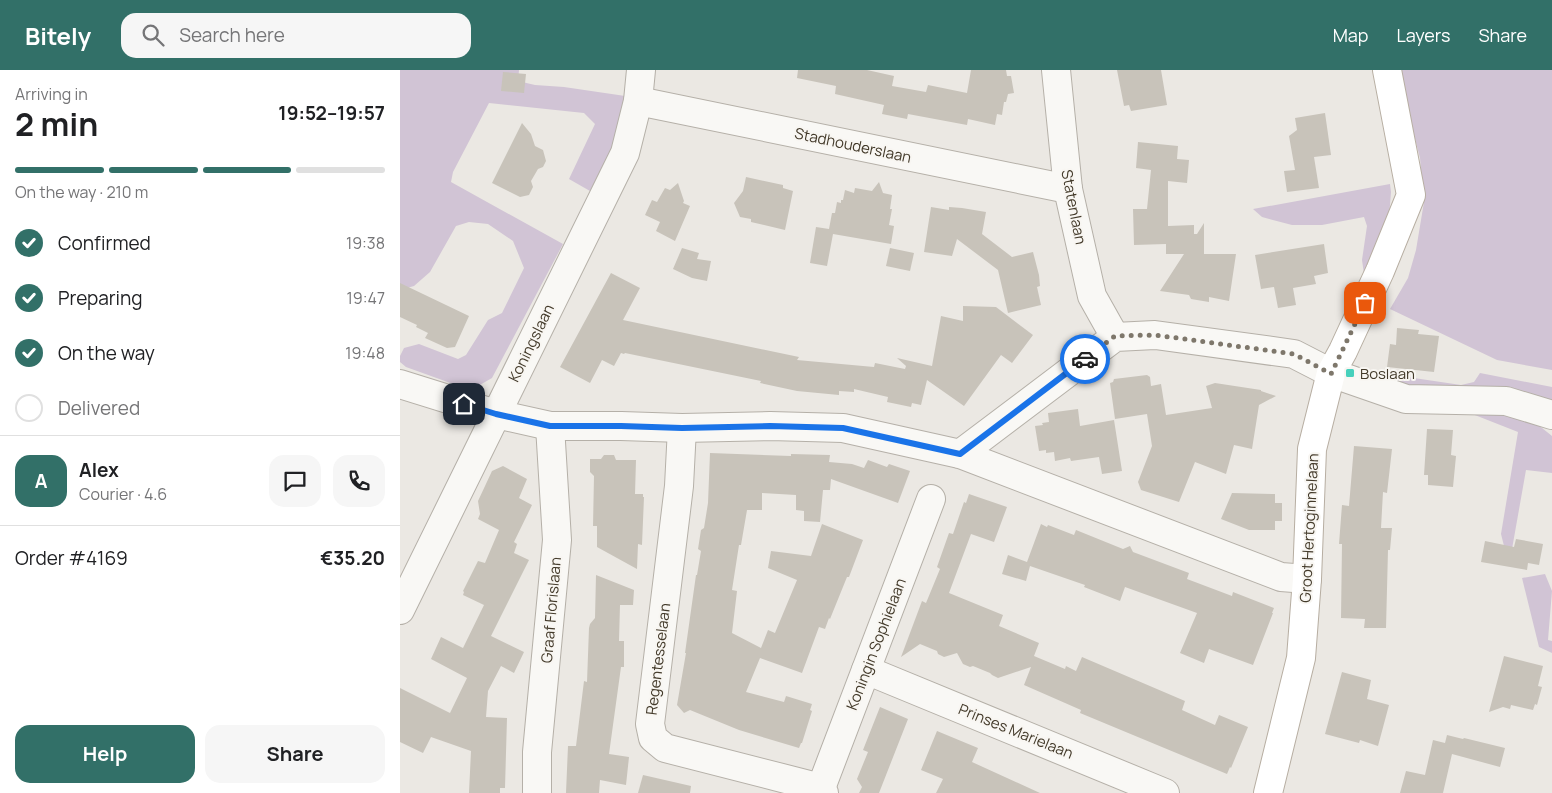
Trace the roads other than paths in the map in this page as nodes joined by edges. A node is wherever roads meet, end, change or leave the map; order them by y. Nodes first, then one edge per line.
1 (641, 70) edge
2 (1056, 70) edge
3 (1388, 70) edge
4 (638, 101) junction
5 (1068, 188) junction
6 (1115, 336) junction
7 (1331, 374) junction
8 (400, 384) edge
9 (496, 414) junction
10 (1552, 415) edge
11 (550, 426) junction
12 (682, 428) junction
13 (960, 454) junction
14 (931, 499) dead end
15 (1307, 579) junction
16 (400, 610) edge
17 (866, 670) junction
18 (822, 791) edge
19 (537, 793) edge
20 (1166, 793) edge
21 (1268, 793) edge

1 - 4 street, Koningslaan
2 - 5 street, Statenlaan
3 - 7 main road, Groot Hertoginnelaan
4 - 5 street, Stadhouderslaan
4 - 9 street, Koningslaan
5 - 6 street, Statenlaan
6 - 7 street
6 - 13 street
7 - 10 street
7 - 15 main road, Groot Hertoginnelaan
8 - 9 street
9 - 11 street
9 - 16 street, Koningslaan
11 - 12 street
11 - 19 street, Graaf Florislaan
12 - 13 street
12 - 18 street, Regentesselaan
13 - 15 street
14 - 17 street, Koningin Sophielaan
15 - 21 main road, Groot Hertoginnelaan
17 - 18 street, Koningin Sophielaan
17 - 20 street, Prinses Marielaan

